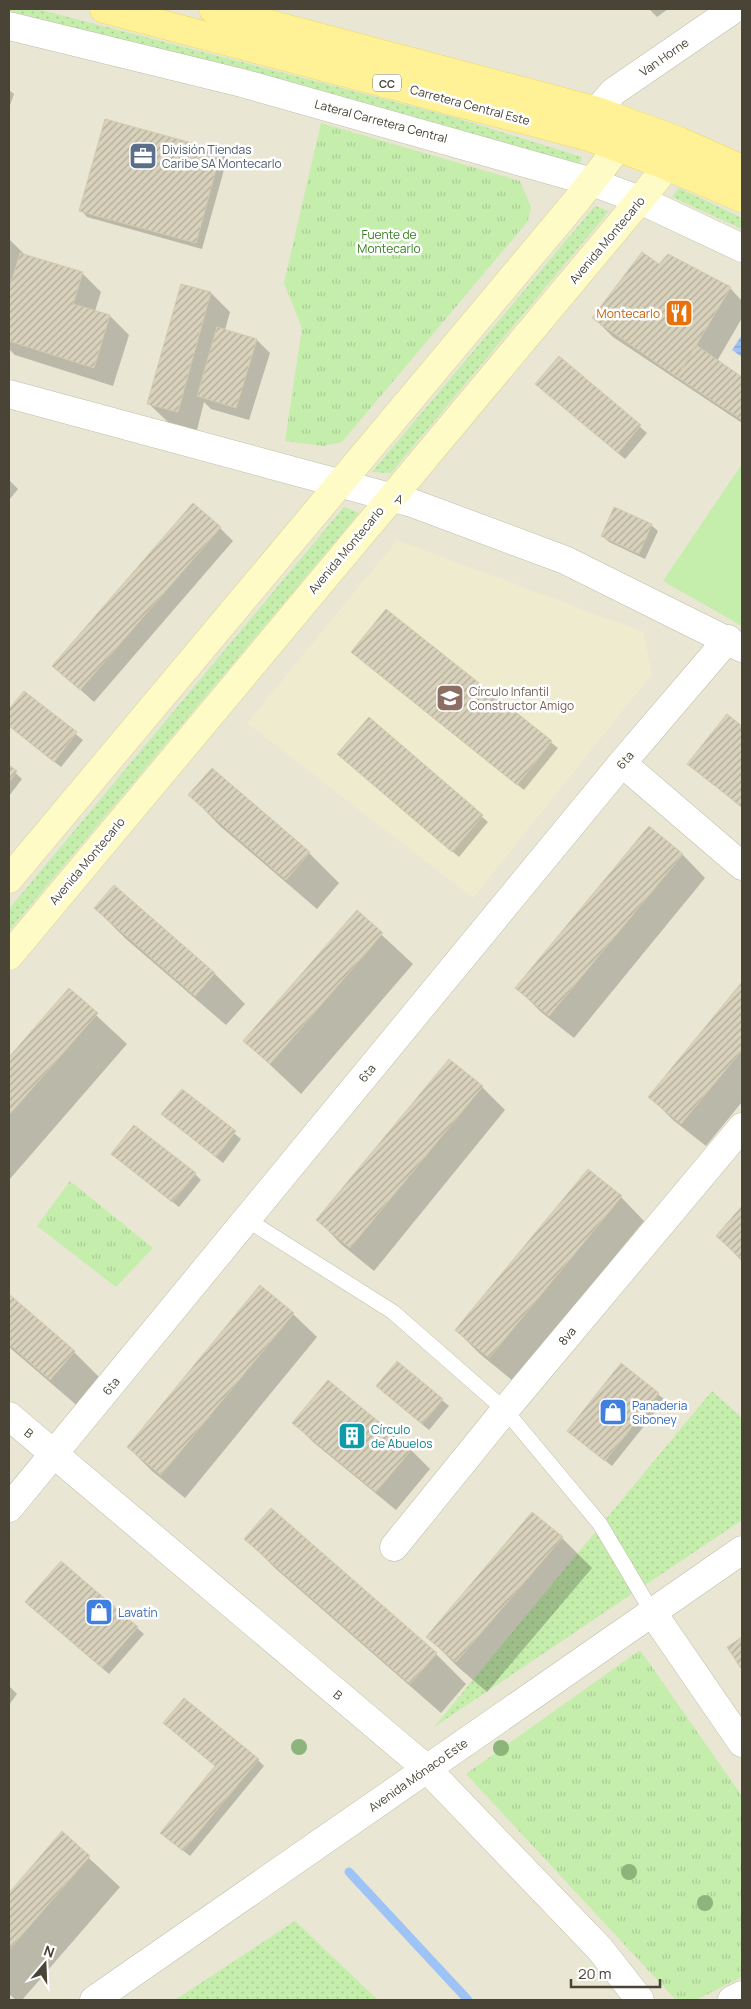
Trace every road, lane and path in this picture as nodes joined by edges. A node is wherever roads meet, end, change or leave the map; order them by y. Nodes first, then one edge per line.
1 (104, 9) edge
2 (734, 9) edge
3 (234, 11) edge
4 (9, 26) edge
5 (228, 40) junction
6 (597, 111) junction
7 (636, 125) junction
8 (679, 141) junction
9 (618, 147) junction
10 (667, 166) junction
11 (742, 169) edge
12 (592, 182) junction
13 (742, 198) edge
14 (640, 200) junction
15 (742, 248) edge
16 (9, 394) edge
17 (339, 483) junction
18 (391, 496) junction
19 (735, 643) edge
20 (622, 763) junction
21 (742, 866) edge
22 (9, 879) edge
23 (9, 956) edge
24 (742, 1127) edge
25 (246, 1219) junction
26 (505, 1410) junction
27 (9, 1416) edge
28 (55, 1455) junction
29 (9, 1508) edge
30 (394, 1547) dead end
31 (742, 1550) edge
32 (652, 1612) junction
33 (742, 1743) edge
34 (427, 1770) junction
35 (742, 1995) edge
36 (94, 2000) edge
37 (640, 2000) edge
38 (732, 2000) edge

1 - 5 main road, Carretera Central Este / CC
2 - 6 street, Van Horne
3 - 5 street
3 - 6 main road, CC
4 - 12 street, Lateral Carretera Central
5 - 9 main road, Carretera Central Este / CC
6 - 7 main road, CC
7 - 8 main road, CC
7 - 9 main road
8 - 10 main road, Avenida Montecarlo
8 - 11 main road, CC
9 - 10 main road, Carretera Central Este / CC
9 - 12 main road
10 - 13 main road, Carretera Central Este / CC
10 - 14 main road, Avenida Montecarlo
12 - 14 street, Lateral Carretera Central
12 - 17 main road
14 - 15 street, Lateral Carretera Central
14 - 18 main road, Avenida Montecarlo
16 - 17 street, A
17 - 18 street, A
17 - 22 main road
18 - 19 street, A
18 - 23 main road, Avenida Montecarlo
19 - 20 street, 6ta
20 - 21 street
20 - 25 street, 6ta
24 - 26 street, 8va
25 - 26 lane
25 - 28 street, 6ta
26 - 30 street, 8va
26 - 32 lane
27 - 28 street, B
28 - 29 street, 6ta
28 - 34 street, B
31 - 32 street, Avenida Mónaco Este
32 - 33 street
32 - 34 street, Avenida Mónaco Este
34 - 36 street, Avenida Mónaco Este
34 - 37 street, B
35 - 38 street

